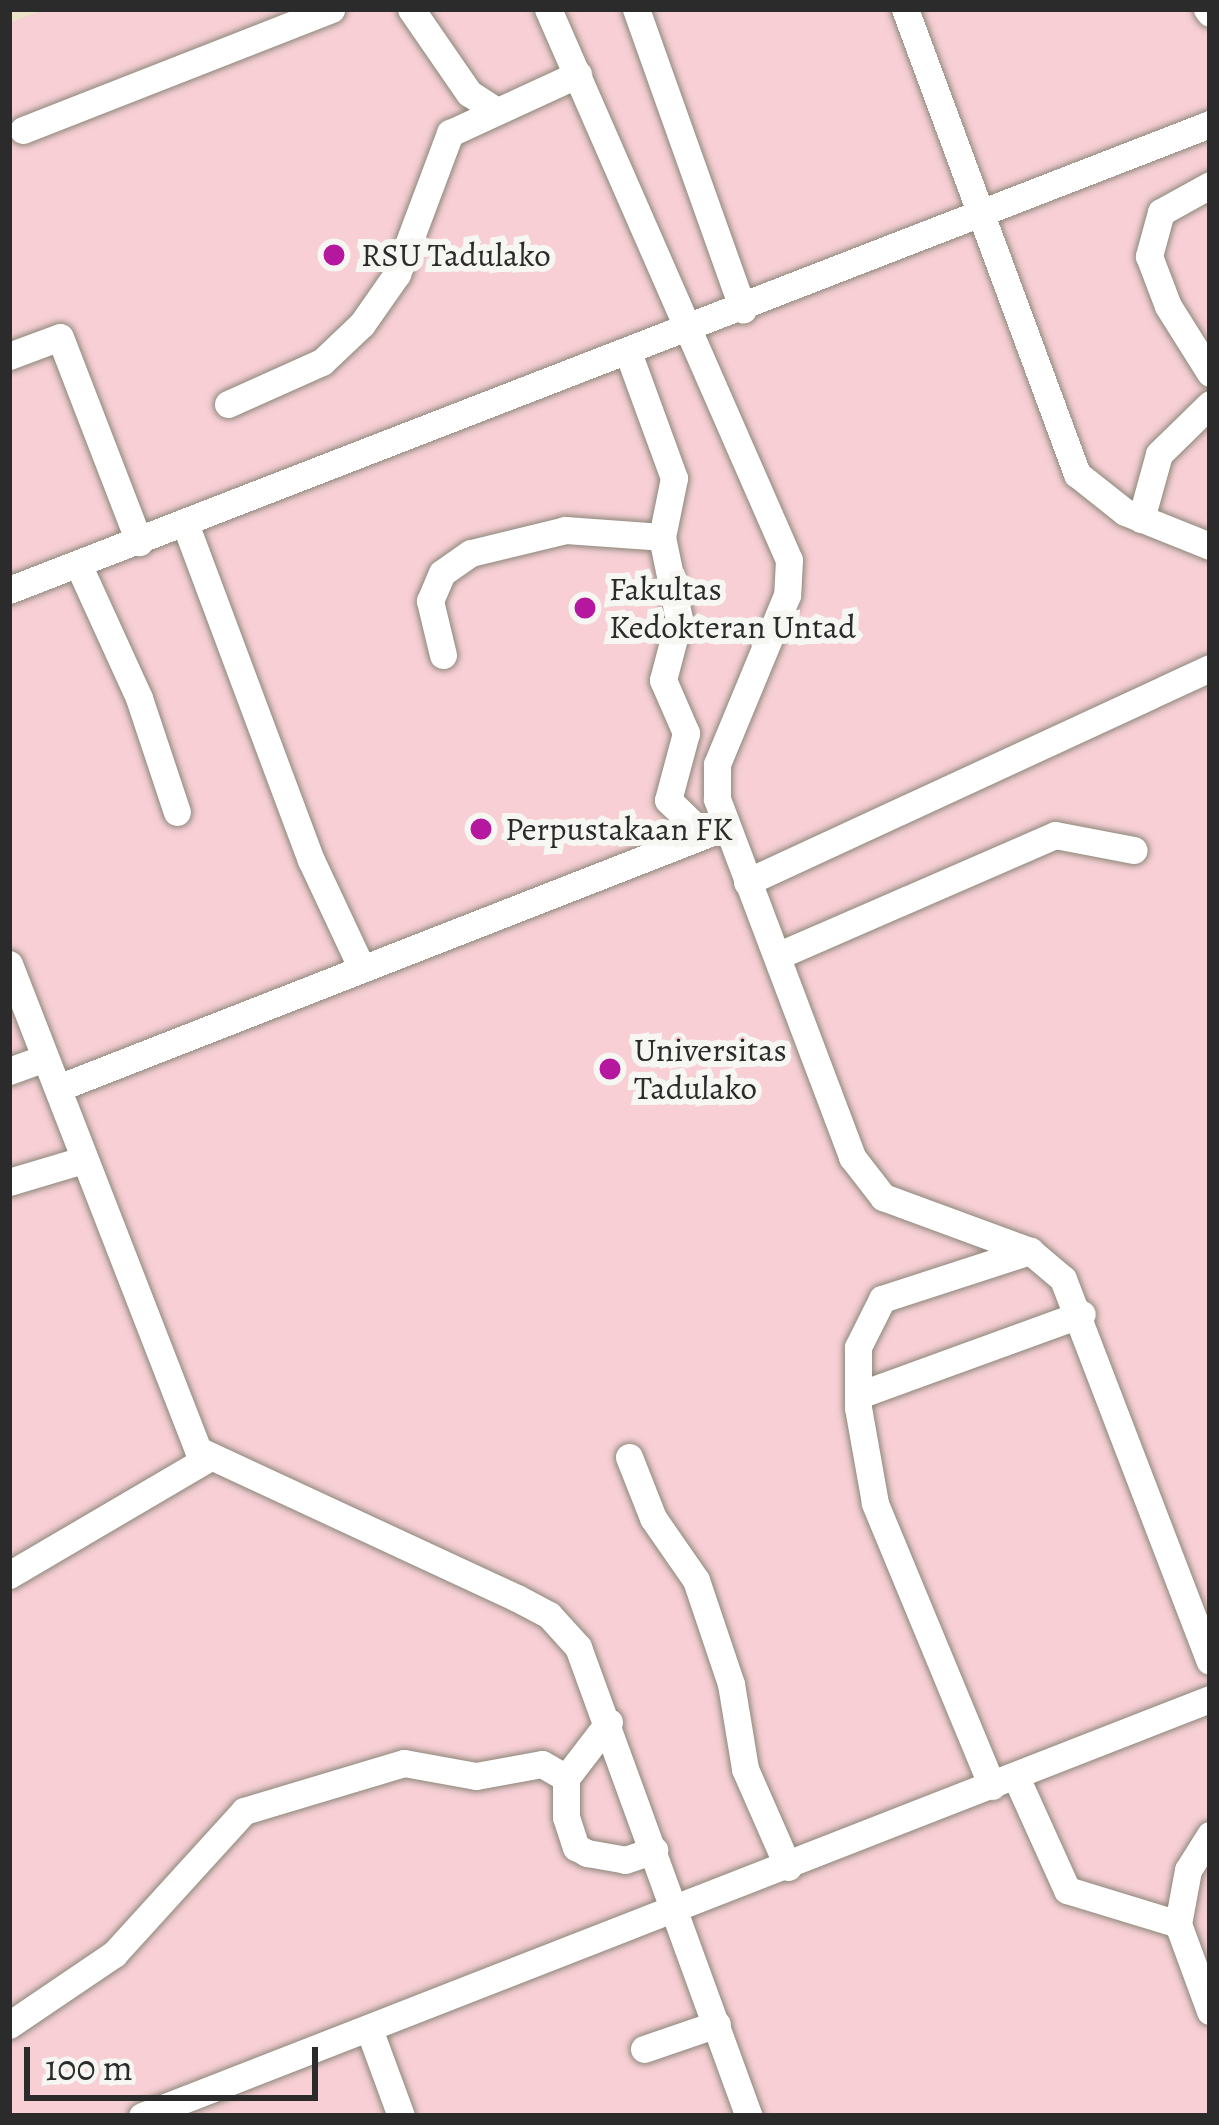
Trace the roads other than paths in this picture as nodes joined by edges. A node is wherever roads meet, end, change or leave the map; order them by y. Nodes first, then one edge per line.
1 (331, 9) edge
2 (411, 9) edge
3 (548, 9) edge
4 (637, 9) edge
5 (905, 9) edge
6 (578, 74) junction
7 (497, 112) junction
8 (1210, 124) edge
9 (22, 130) dead end
10 (1210, 185) edge
11 (977, 212) junction
12 (743, 309) junction
13 (689, 332) junction
14 (9, 356) edge
15 (628, 356) junction
16 (1210, 373) edge
17 (228, 404) dead end
18 (1210, 404) edge
19 (1142, 518) junction
20 (186, 526) junction
21 (662, 537) junction
22 (139, 542) junction
23 (1210, 546) edge
24 (78, 564) junction
25 (9, 590) edge
26 (442, 655) dead end
27 (1210, 668) edge
28 (177, 812) dead end
29 (714, 831) junction
30 (1134, 850) dead end
31 (747, 882) junction
32 (778, 956) junction
33 (9, 964) edge
34 (362, 969) junction
35 (46, 1058) junction
36 (9, 1072) edge
37 (58, 1088) junction
38 (83, 1160) junction
39 (9, 1182) edge
40 (1030, 1252) junction
41 (1082, 1314) junction
42 (859, 1395) junction
43 (629, 1457) dead end
44 (207, 1459) junction
45 (9, 1575) edge
46 (1210, 1661) edge
47 (1210, 1699) edge
48 (609, 1722) junction
49 (566, 1778) junction
50 (1004, 1781) junction
51 (1210, 1835) edge
52 (654, 1850) junction
53 (788, 1867) junction
54 (678, 1909) junction
55 (1178, 1924) junction
56 (1210, 2011) edge
57 (717, 2024) junction
58 (9, 2025) edge
59 (369, 2029) junction
60 (644, 2049) dead end
61 (743, 2114) edge
62 (142, 2116) edge
63 (401, 2116) edge

1 - 9 lane
2 - 7 lane
3 - 6 lane
4 - 12 lane
5 - 11 lane
6 - 7 lane
6 - 13 lane
7 - 17 lane
8 - 11 lane
10 - 16 lane
11 - 12 lane
11 - 19 lane
12 - 13 lane
13 - 15 lane
13 - 29 lane
14 - 22 lane
15 - 20 lane
15 - 21 lane
18 - 19 lane
19 - 23 lane
20 - 22 lane
20 - 34 lane
21 - 26 lane
21 - 29 lane
22 - 24 lane
24 - 25 lane
24 - 28 lane
27 - 31 lane
29 - 31 lane
29 - 34 lane
30 - 32 lane
31 - 32 lane
32 - 40 lane
33 - 35 lane
34 - 37 lane
35 - 36 lane
35 - 37 lane
37 - 38 lane
38 - 39 lane
38 - 44 lane
40 - 41 lane
40 - 42 lane
41 - 42 lane
41 - 46 lane
42 - 50 lane
43 - 53 lane
44 - 45 lane
44 - 48 lane
47 - 50 lane
48 - 49 lane
48 - 52 lane
49 - 52 lane
49 - 58 lane
50 - 53 lane
50 - 55 lane
51 - 55 lane
52 - 54 lane
53 - 54 lane
54 - 57 lane
54 - 59 lane
55 - 56 lane
57 - 60 lane
57 - 61 lane
59 - 62 lane
59 - 63 lane

